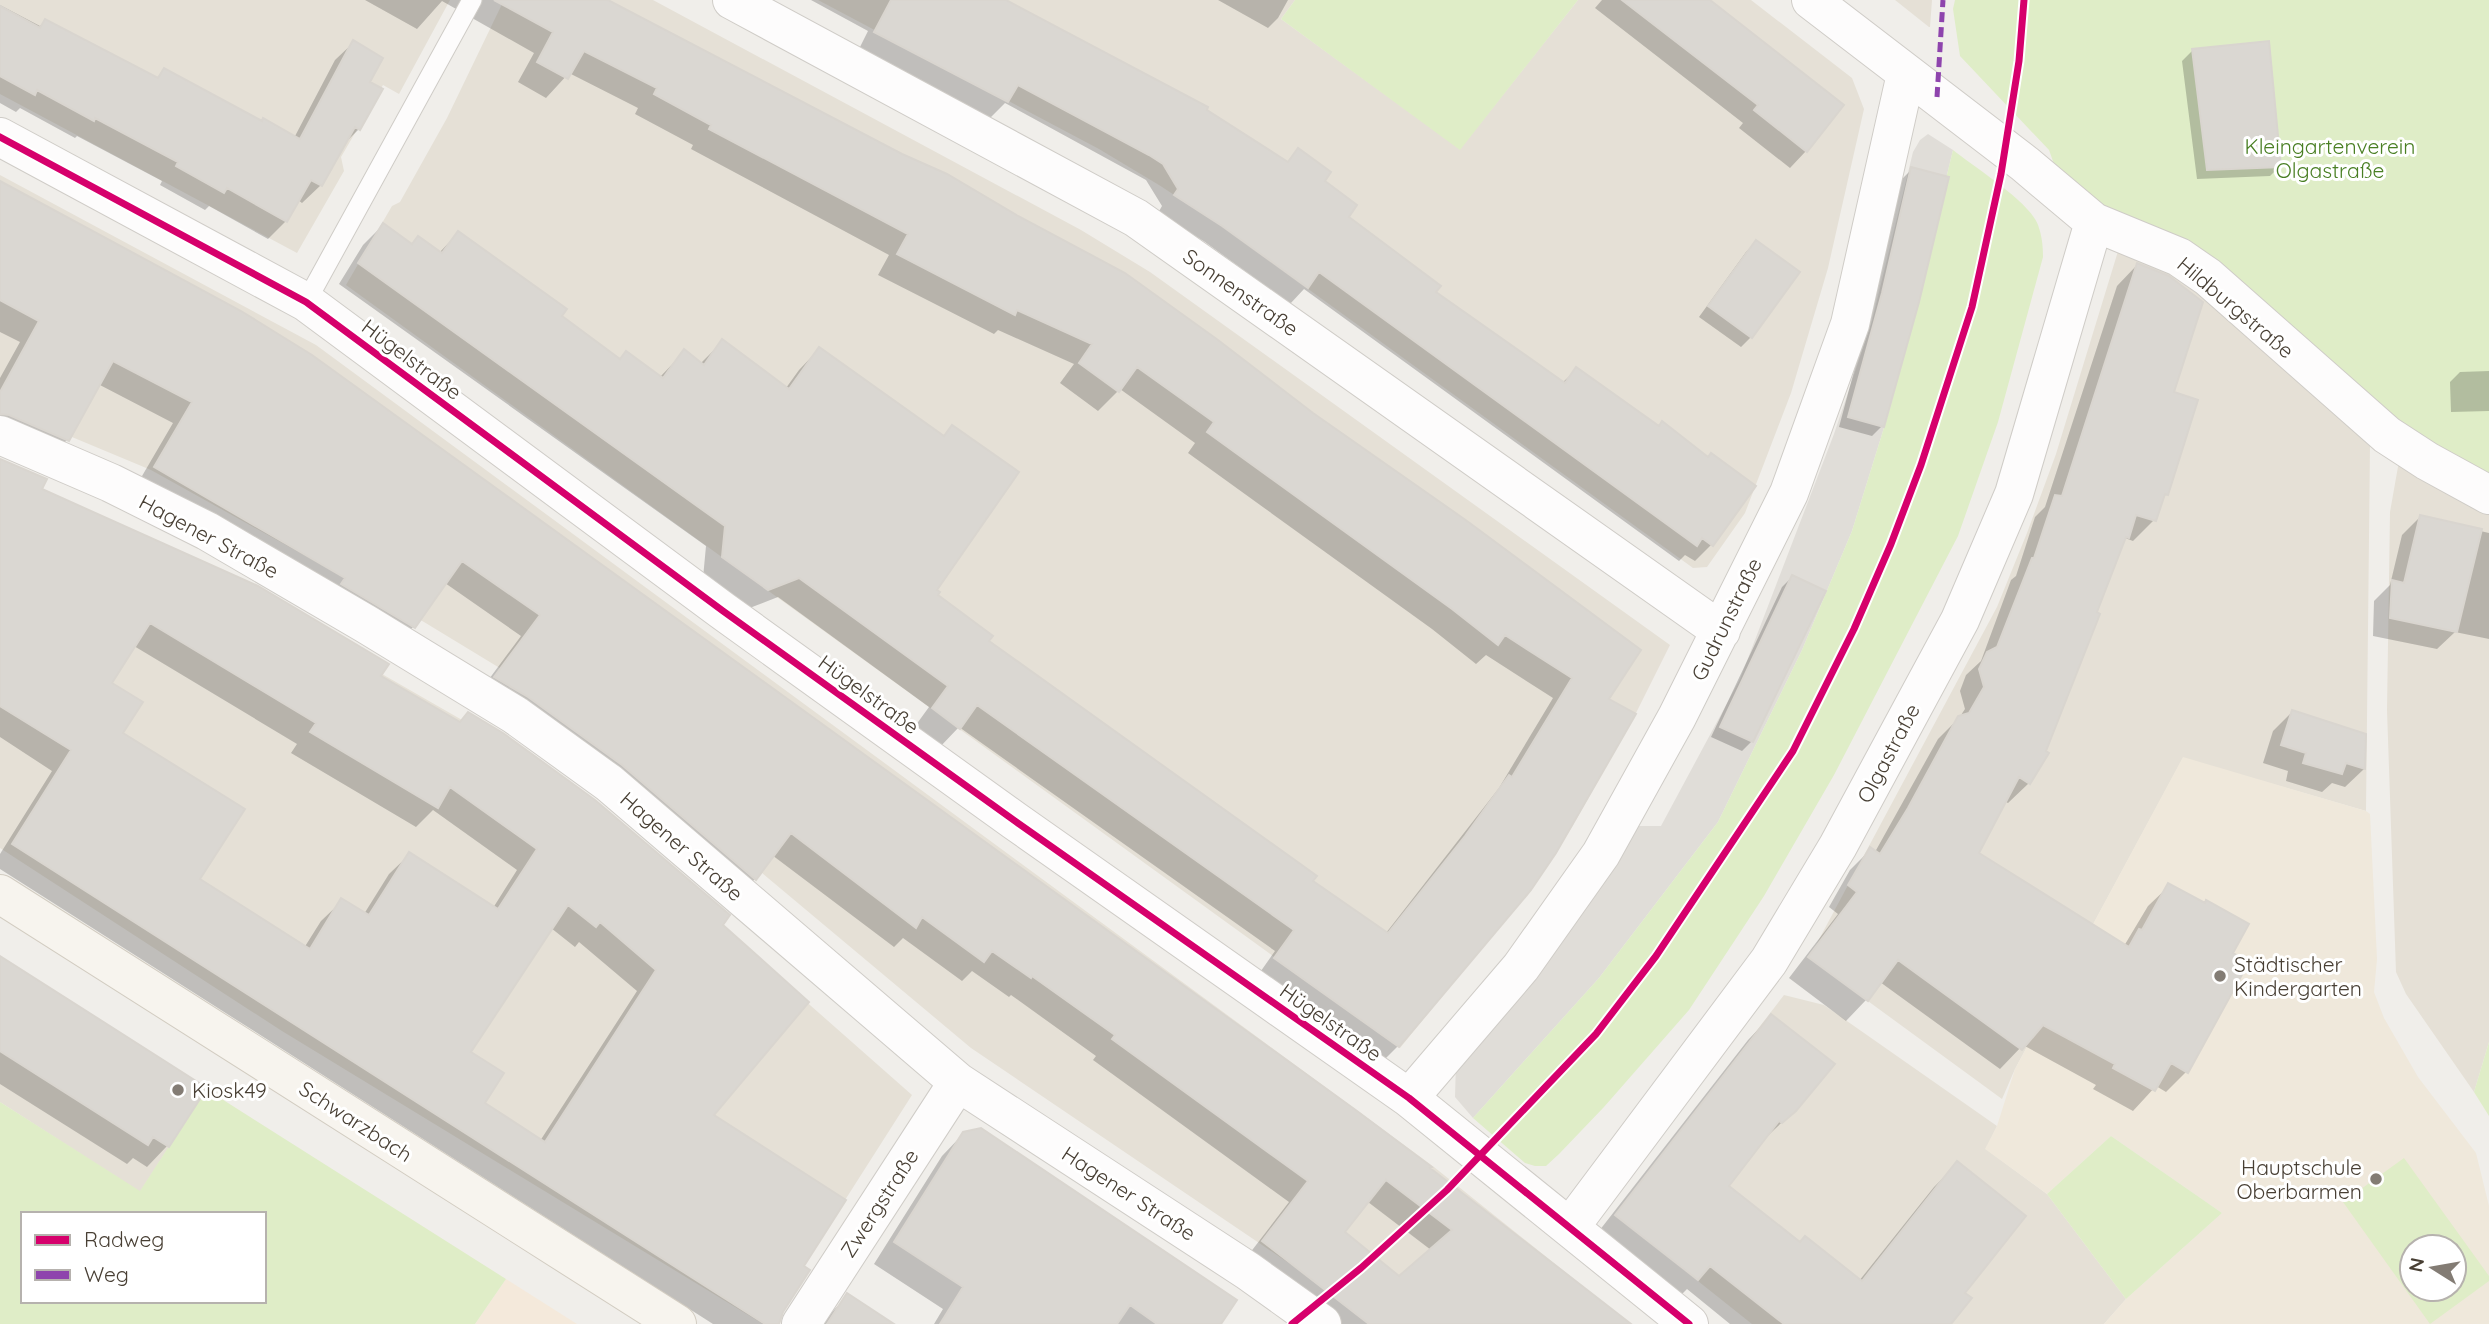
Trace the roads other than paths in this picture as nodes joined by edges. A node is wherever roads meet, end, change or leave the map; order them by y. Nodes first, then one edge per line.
1 (472, 0) edge
2 (732, 0) edge
3 (1811, 0) edge
4 (1906, 74) junction
5 (0, 137) edge
6 (2094, 222) junction
7 (306, 302) junction
8 (0, 435) edge
9 (2489, 495) edge
10 (1721, 631) junction
11 (0, 894) edge
12 (958, 1082) junction
13 (1409, 1098) junction
14 (1570, 1227) junction
15 (677, 1324) edge
16 (801, 1324) edge
17 (1322, 1324) edge
18 (1689, 1324) edge

1 - 7 lane
2 - 10 street, Sonnenstraße
3 - 4 street, Hildburgstraße
4 - 6 street, Hildburgstraße
4 - 10 street, Gudrunstraße
5 - 7 street, Hügelstraße
6 - 9 street, Hildburgstraße
6 - 14 street, Olgastraße
7 - 13 street, Hügelstraße
8 - 12 street, Hagener Straße
10 - 13 street, Gudrunstraße
11 - 15 street, Schwarzbach
12 - 16 street, Zwergstraße
12 - 17 street, Hagener Straße
13 - 14 street, Hügelstraße
14 - 18 street, Hügelstraße

